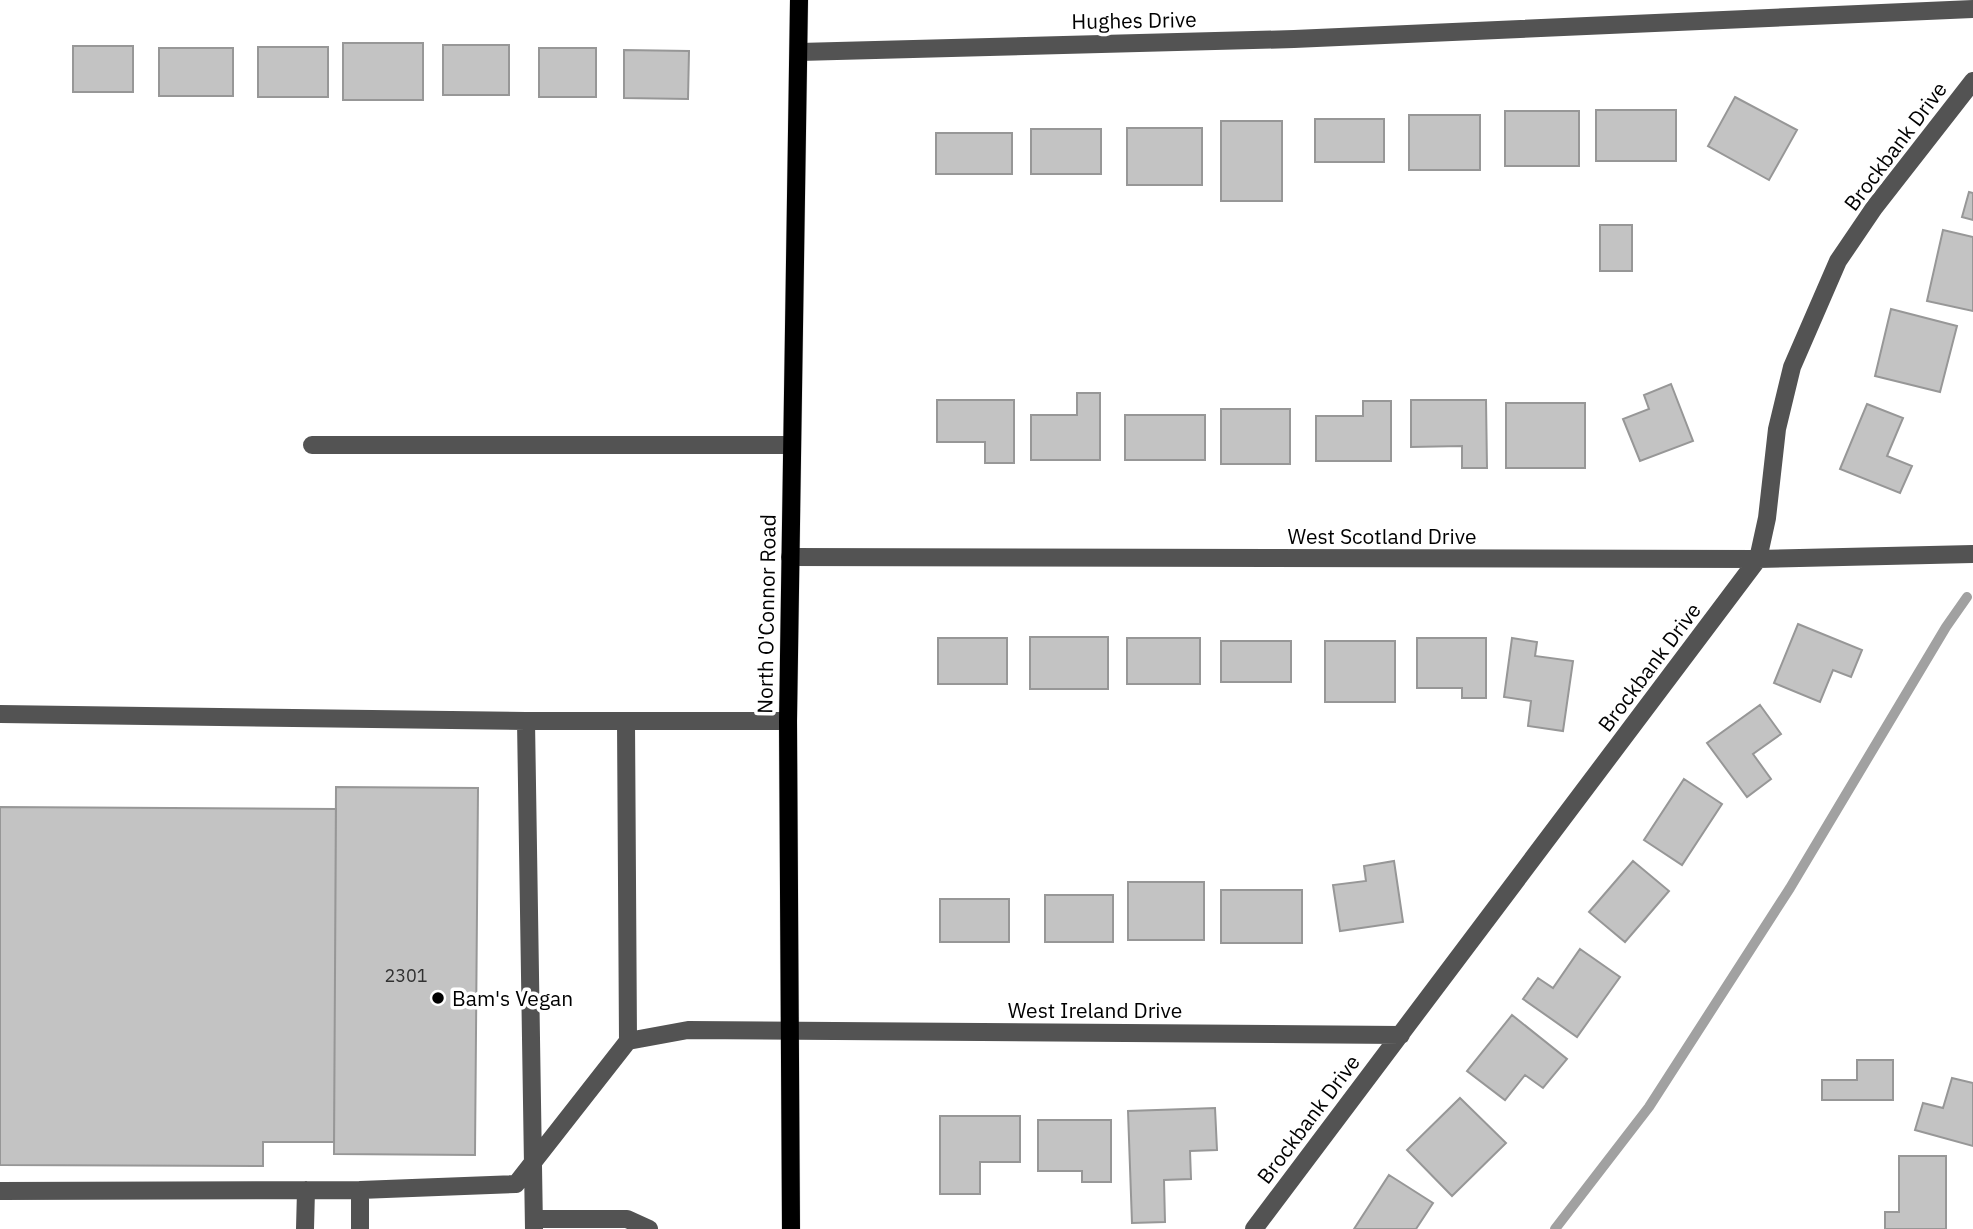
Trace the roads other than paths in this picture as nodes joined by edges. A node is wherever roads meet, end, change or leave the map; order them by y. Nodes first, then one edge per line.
1 (799, 0) edge
2 (1973, 9) edge
3 (799, 52) junction
4 (1973, 81) edge
5 (312, 445) dead end
6 (791, 445) junction
7 (1973, 554) edge
8 (790, 557) junction
9 (1758, 559) junction
10 (0, 714) edge
11 (526, 721) junction
12 (626, 721) junction
13 (788, 721) junction
14 (789, 1031) junction
15 (1401, 1035) junction
16 (628, 1041) junction
17 (533, 1165) junction
18 (306, 1189) junction
19 (360, 1189) junction
20 (0, 1191) edge
21 (534, 1224) edge
22 (305, 1229) edge
23 (360, 1229) edge
24 (649, 1229) edge
25 (791, 1229) edge
26 (1254, 1229) edge

1 - 3 main road, North O'Connor Road
2 - 3 street, Hughes Drive
3 - 6 main road, North O'Connor Road
4 - 9 street, Brockbank Drive
5 - 6 street
6 - 8 main road, North O'Connor Road
7 - 9 street, West Scotland Drive
8 - 9 street, West Scotland Drive
8 - 13 main road, North O'Connor Road
9 - 15 street, Brockbank Drive
10 - 11 street
11 - 12 street
11 - 17 street
12 - 13 street
12 - 16 street
13 - 14 main road, North O'Connor Road
14 - 15 street, West Ireland Drive
14 - 16 street, West Ireland Drive
14 - 25 main road, North O'Connor Road
15 - 26 street, Brockbank Drive
16 - 17 street
17 - 19 street
17 - 21 street
18 - 19 street
18 - 20 street
18 - 22 street
19 - 23 street
21 - 24 street

